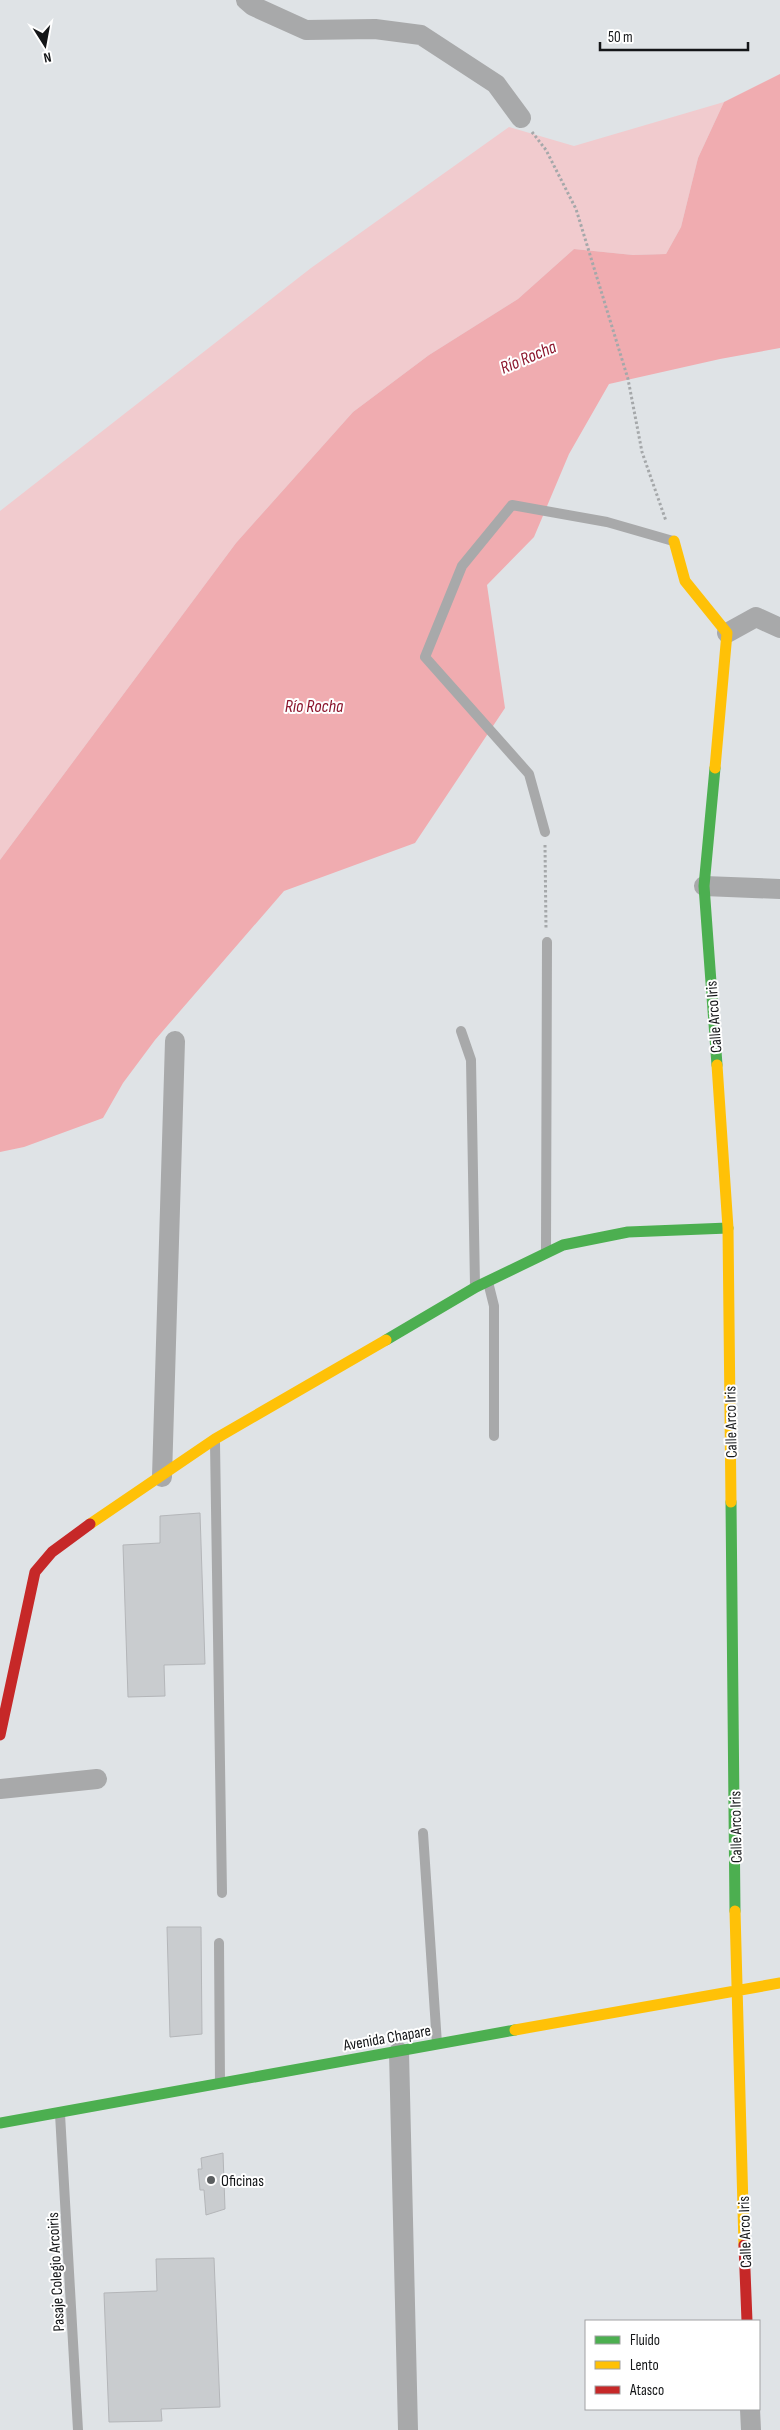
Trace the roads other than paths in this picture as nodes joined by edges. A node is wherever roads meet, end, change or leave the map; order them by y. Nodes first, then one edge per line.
1 (246, 0) edge
2 (521, 118) road end
3 (674, 541) joint
4 (780, 628) edge
5 (727, 632) junction
6 (545, 832) road end
7 (704, 886) junction
8 (780, 889) edge
9 (547, 942) road end
10 (461, 1031) dead end
11 (175, 1041) dead end
12 (728, 1228) junction
13 (546, 1253) junction
14 (488, 1281) junction
15 (476, 1287) junction
16 (494, 1436) dead end
17 (215, 1439) junction
18 (162, 1477) junction
19 (5, 1687) edge
20 (0, 1735) edge
21 (97, 1779) dead end
22 (0, 1790) edge
23 (423, 1834) dead end
24 (222, 1893) dead end
25 (219, 1943) dead end
26 (780, 1984) edge
27 (736, 1992) junction
28 (437, 2045) junction
29 (398, 2052) junction
30 (220, 2084) junction
31 (60, 2113) junction
32 (0, 2123) edge
33 (747, 2320) edge
34 (750, 2410) edge
35 (78, 2430) edge
36 (408, 2430) edge
37 (751, 2430) edge

1 - 2 street
3 - 5 street
3 - 6 lane
4 - 5 street
5 - 7 street, Calle Arco Iris
7 - 8 street
7 - 12 street, Calle Arco Iris
9 - 13 lane
10 - 15 lane
11 - 18 street
12 - 13 street
12 - 27 street, Calle Arco Iris
13 - 14 street
14 - 15 street
14 - 16 lane
15 - 17 street
17 - 18 street
17 - 24 lane
18 - 19 street
19 - 20 street
21 - 22 street
23 - 28 lane
25 - 30 lane
26 - 27 street, Avenida Chapare
27 - 28 street, Avenida Chapare
27 - 33 street, Calle Arco Iris
28 - 29 street, Avenida Chapare
29 - 30 street, Avenida Chapare
29 - 36 street
30 - 31 street, Avenida Chapare
31 - 32 street, Avenida Chapare
31 - 35 lane, Pasaje Colegio Arcoiris
34 - 37 street

